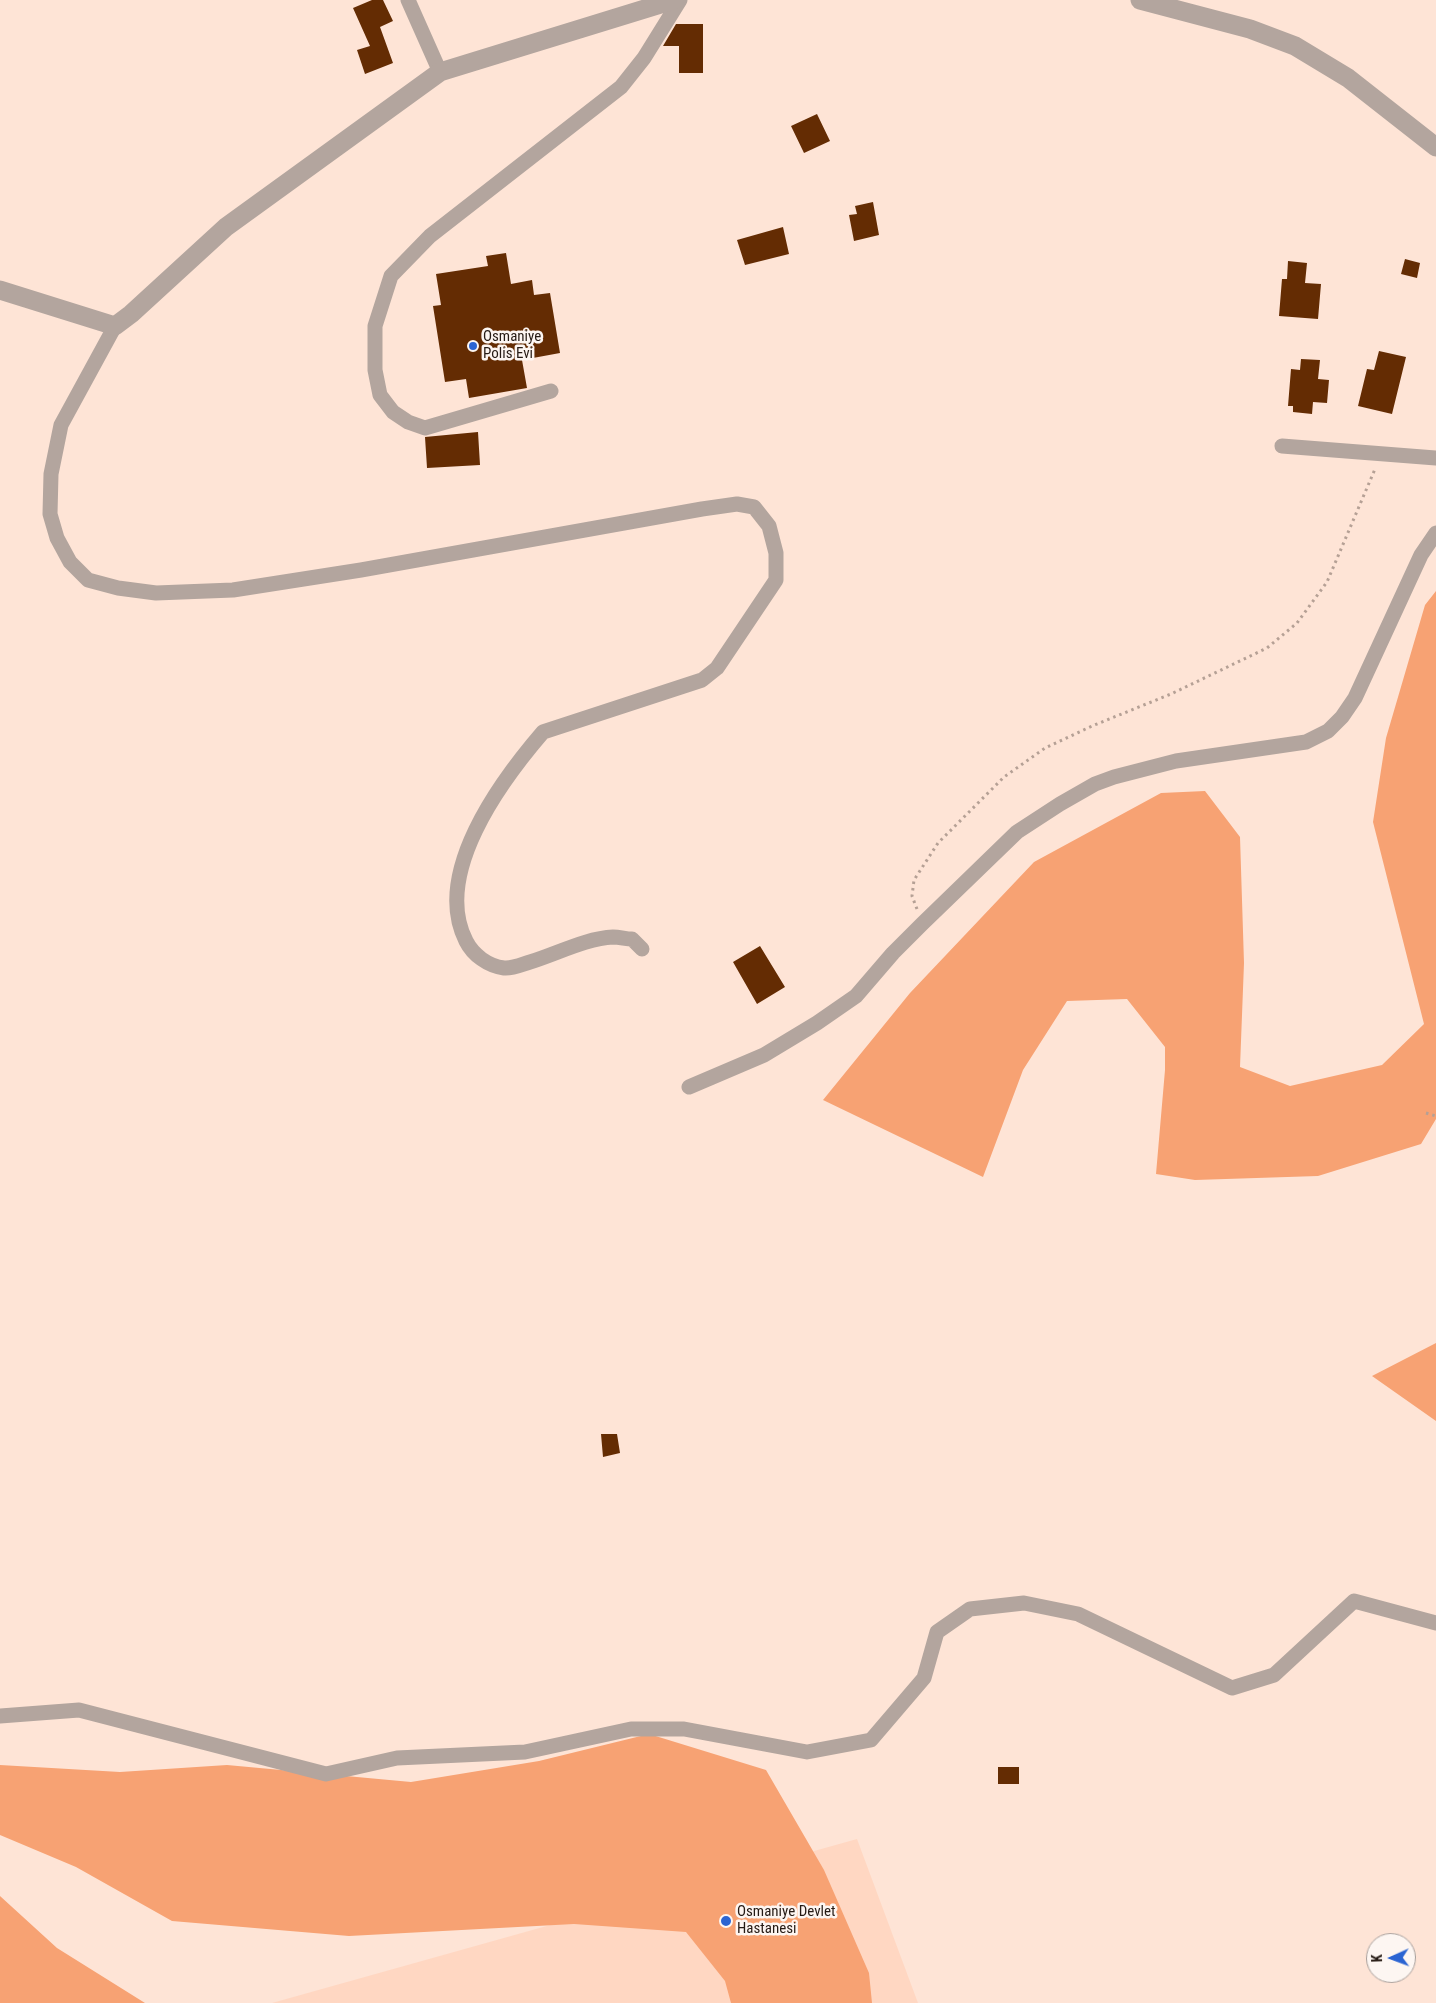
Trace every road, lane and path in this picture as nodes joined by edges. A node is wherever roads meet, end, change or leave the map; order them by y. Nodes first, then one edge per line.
1 (408, 0) edge
2 (674, 0) edge
3 (680, 0) edge
4 (1140, 0) edge
5 (440, 72) junction
6 (1436, 146) edge
7 (0, 290) edge
8 (115, 326) junction
9 (551, 391) dead end
10 (1282, 446) dead end
11 (1381, 454) junction
12 (1436, 458) edge
13 (1436, 533) edge
14 (922, 924) junction
15 (642, 949) dead end
16 (689, 1087) dead end
17 (1426, 1113) dead end
18 (1436, 1116) edge
19 (1436, 1623) edge
20 (0, 1716) edge

1 - 5 street
2 - 5 street
3 - 9 street
4 - 6 street
5 - 8 street
7 - 8 street
8 - 15 street
10 - 11 street
11 - 12 street
11 - 14 path
13 - 14 street
14 - 16 street
17 - 18 path
19 - 20 street

